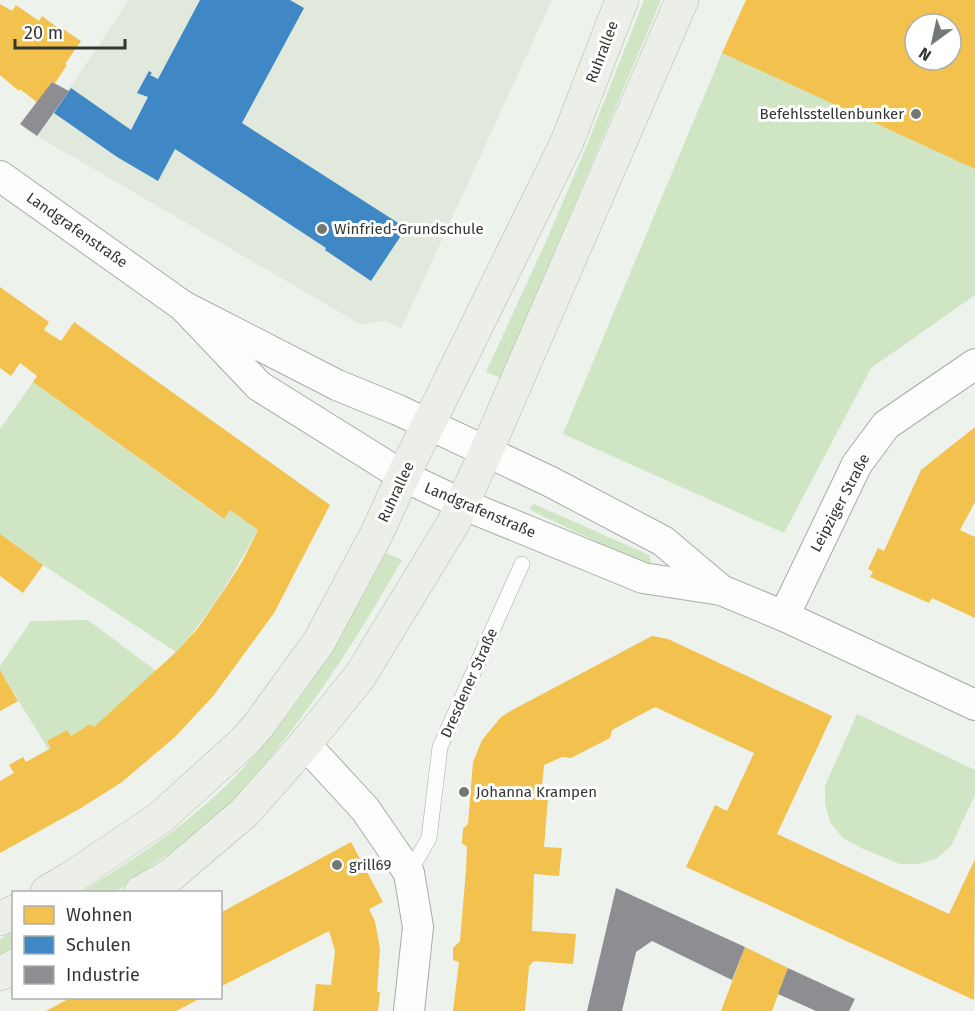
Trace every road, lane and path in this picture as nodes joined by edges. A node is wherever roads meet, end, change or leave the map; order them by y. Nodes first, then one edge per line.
1 (622, 0) edge
2 (682, 0) edge
3 (0, 176) edge
4 (183, 306) junction
5 (975, 364) edge
6 (429, 424) junction
7 (486, 452) junction
8 (403, 476) junction
9 (462, 504) junction
10 (522, 564) dead end
11 (721, 590) junction
12 (784, 616) junction
13 (975, 705) edge
14 (305, 744) junction
15 (409, 873) junction
16 (49, 891) edge
17 (143, 891) edge
18 (409, 1011) edge

1 - 6 main road, Ruhrallee
2 - 7 main road
3 - 4 street, Landgrafenstraße
4 - 6 street, Landgrafenstraße
4 - 8 street, Landgrafenstraße
5 - 12 street, Leipziger Straße
6 - 7 street, Landgrafenstraße
6 - 8 main road, Ruhrallee
7 - 9 main road
7 - 11 street, Landgrafenstraße
8 - 9 street, Landgrafenstraße
8 - 16 main road, Ruhrallee
9 - 11 street, Landgrafenstraße
9 - 14 main road
10 - 15 lane, Dresdener Straße
11 - 12 street, Landgrafenstraße
12 - 13 street, Landgrafenstraße
14 - 15 street
14 - 17 main road
15 - 18 street

